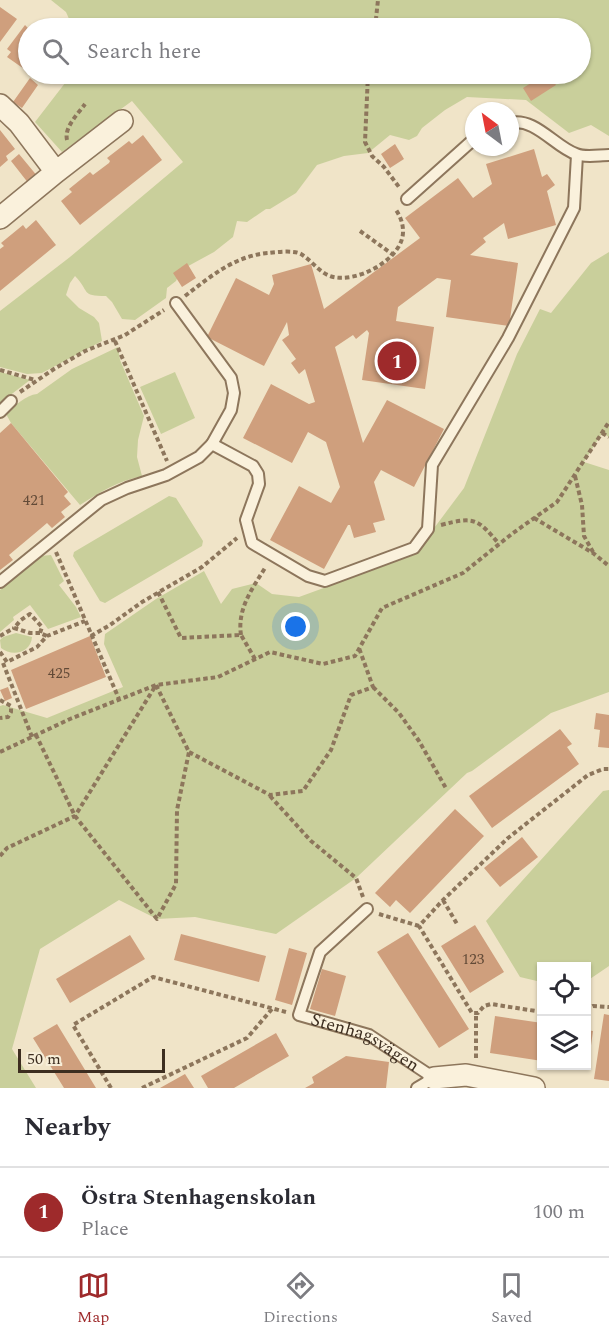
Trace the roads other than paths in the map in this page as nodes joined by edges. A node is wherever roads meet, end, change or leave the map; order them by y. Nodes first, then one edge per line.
1 (0, 105) edge
2 (122, 121) dead end
3 (519, 123) edge
4 (465, 147) edge
5 (578, 155) junction
6 (609, 155) edge
7 (56, 172) junction
8 (407, 199) road end
9 (0, 218) edge
10 (176, 303) road end
11 (11, 401) road end
12 (0, 412) edge
13 (212, 444) junction
14 (0, 582) edge
15 (367, 909) dead end
16 (425, 1083) edge
17 (534, 1088) edge

1 - 7 street
2 - 7 street
3 - 5 lane
4 - 8 lane
5 - 6 lane
5 - 13 lane
7 - 9 street
10 - 13 lane
11 - 12 lane
13 - 14 lane
15 - 16 lane, Stenhagsvägen
16 - 17 street, Stenhagsvägen

